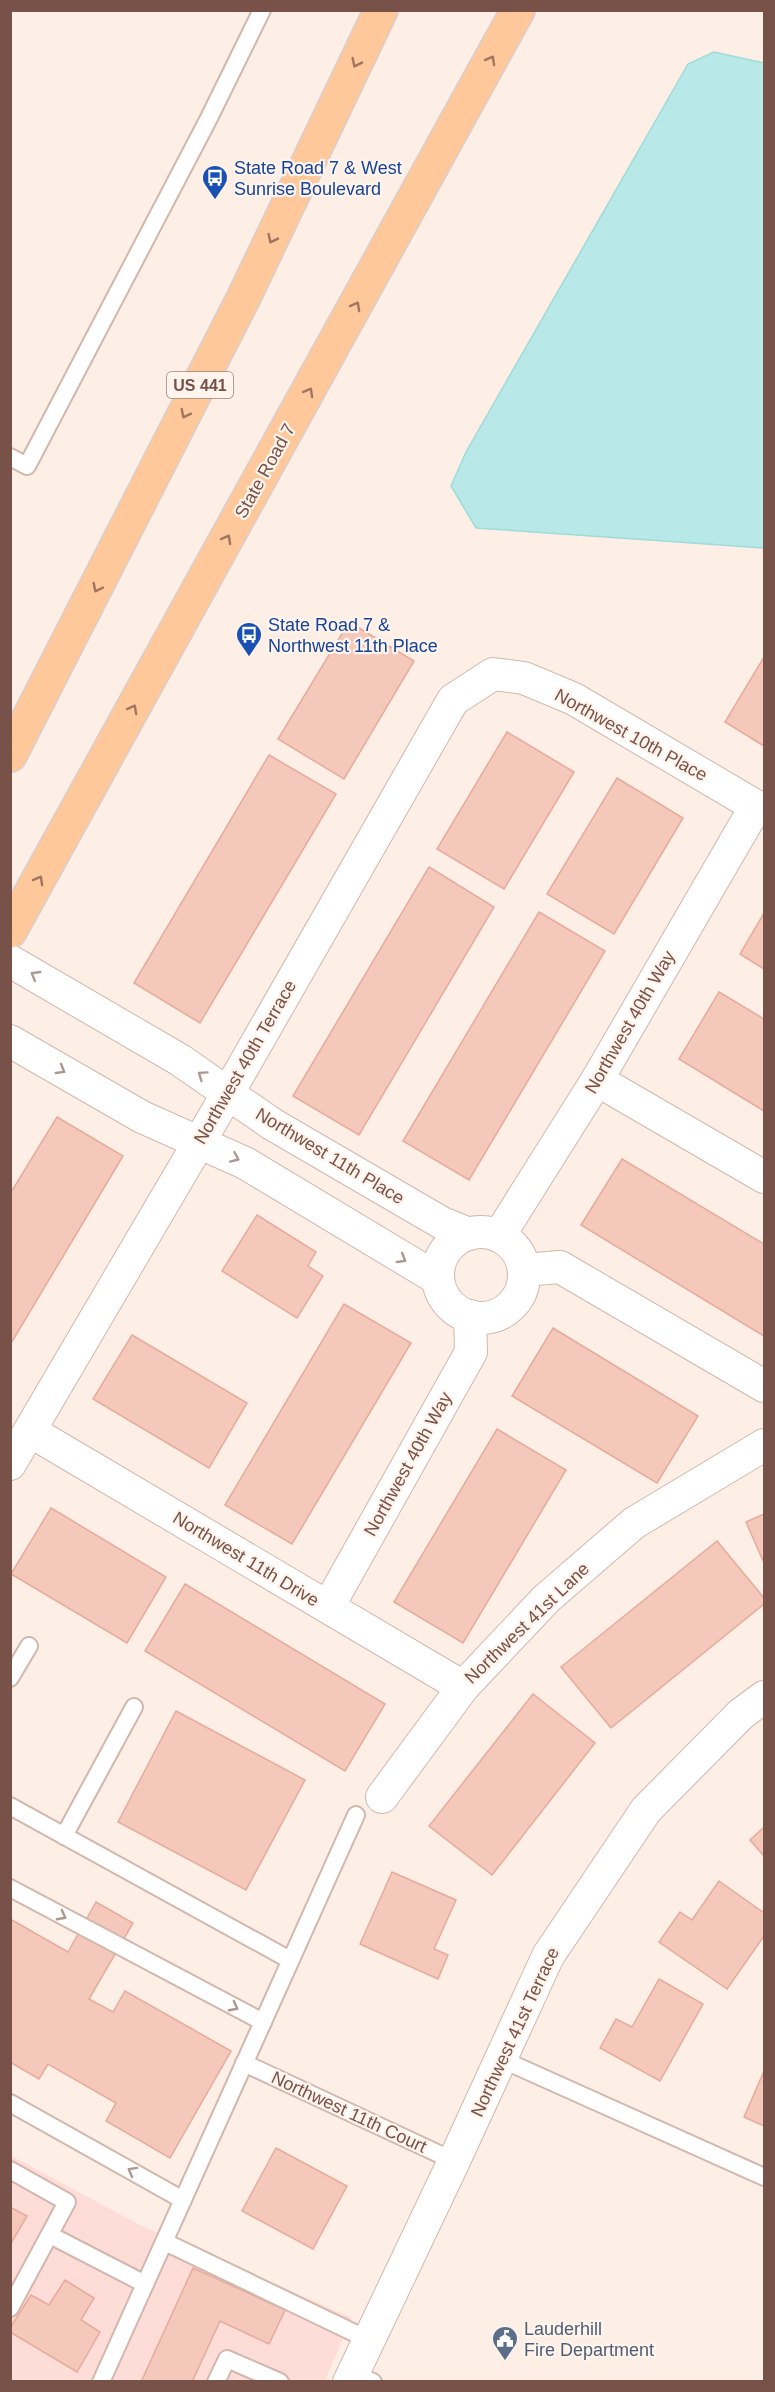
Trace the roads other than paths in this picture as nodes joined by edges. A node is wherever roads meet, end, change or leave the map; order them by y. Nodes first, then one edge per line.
1 (262, 10) edge
2 (381, 10) edge
3 (518, 10) edge
4 (10, 457) edge
5 (492, 674) joint
6 (14, 738) edge
7 (760, 808) edge
8 (10, 931) edge
9 (10, 961) edge
10 (10, 1041) edge
11 (597, 1080) junction
12 (228, 1093) junction
13 (199, 1142) junction
14 (765, 1177) edge
15 (469, 1234) junction
16 (499, 1236) junction
17 (524, 1270) junction
18 (438, 1279) junction
19 (470, 1316) junction
20 (765, 1386) edge
21 (30, 1431) junction
22 (765, 1445) edge
23 (10, 1464) edge
24 (328, 1607) junction
25 (29, 1646) dead end
26 (10, 1678) edge
27 (463, 1687) junction
28 (765, 1697) edge
29 (134, 1707) dead end
30 (382, 1797) dead end
31 (10, 1806) edge
32 (356, 1815) dead end
33 (64, 1836) junction
34 (10, 1888) edge
35 (290, 1960) junction
36 (263, 2022) junction
37 (501, 2059) junction
38 (244, 2063) junction
39 (10, 2103) edge
40 (454, 2161) junction
41 (10, 2170) edge
42 (765, 2177) edge
43 (183, 2200) junction
44 (50, 2235) junction
45 (165, 2242) junction
46 (145, 2284) junction
47 (10, 2308) edge
48 (369, 2340) junction
49 (358, 2379) edge
50 (275, 2380) edge
51 (101, 2382) edge
52 (216, 2382) edge

1 - 4 lane
2 -> 6 main road, US 441
8 -> 3 main road, State Road 7
5 - 7 street, Northwest 10th Place
5 - 12 street, Northwest 40th Terrace
7 - 11 street, Northwest 40th Way
12 -> 9 street, Northwest 11th Place
10 -> 13 street
11 - 14 street
11 - 16 street, Northwest 40th Way
12 - 13 street, Northwest 40th Terrace
12 - 15 street, Northwest 11th Place
13 -> 18 street
13 - 21 street, Northwest 40th Terrace
15 - 16 street
15 - 18 street
16 - 17 street
17 - 19 street
17 - 20 street
18 - 19 street
19 - 24 street, Northwest 40th Way
21 - 23 street, Northwest 40th Terrace
21 - 24 street, Northwest 11th Drive
22 - 27 street, Northwest 41st Lane
24 - 27 street, Northwest 11th Drive
25 - 26 lane
27 - 30 street, Northwest 41st Lane
28 - 37 street, Northwest 41st Terrace
29 - 33 lane
31 - 33 lane
32 - 35 lane
33 - 35 lane
34 -> 36 lane
35 - 36 lane
36 - 38 lane
37 - 40 street, Northwest 41st Terrace
37 - 42 lane
38 - 40 lane, Northwest 11th Court
38 - 43 lane
43 -> 39 lane
40 - 48 street, Northwest 41st Terrace
41 - 44 lane
43 - 45 lane
44 - 46 lane
44 - 47 lane
45 - 46 lane
45 - 48 lane
46 - 51 lane
48 - 49 street, Northwest 41st Terrace
50 - 52 lane

